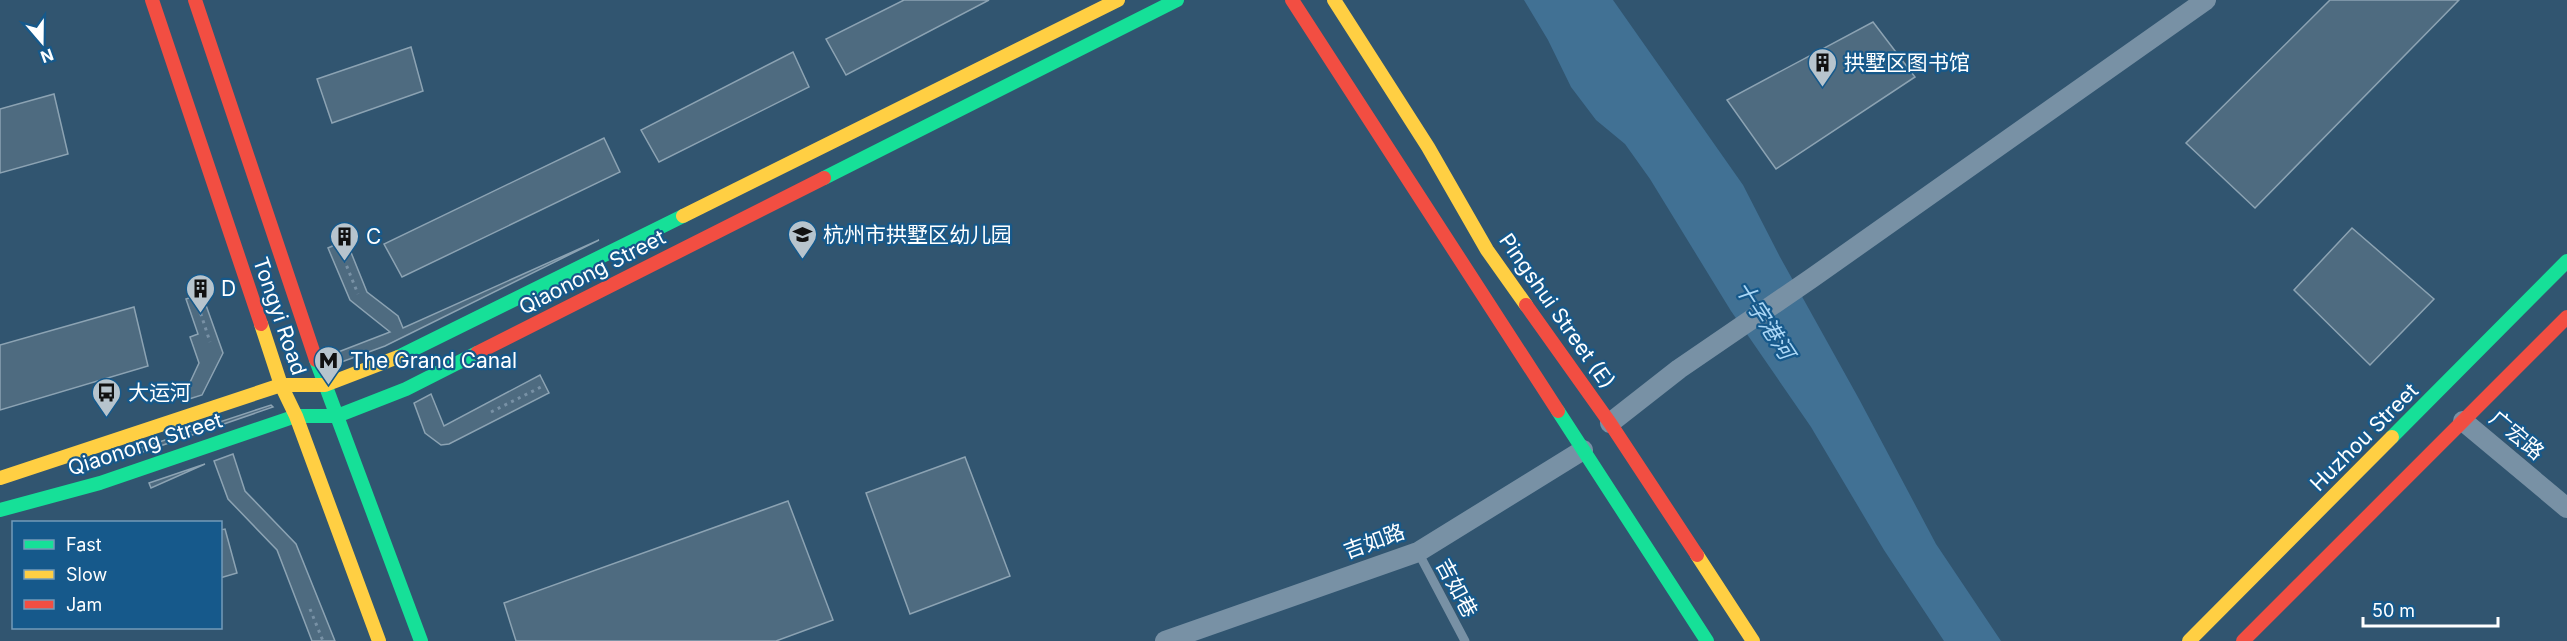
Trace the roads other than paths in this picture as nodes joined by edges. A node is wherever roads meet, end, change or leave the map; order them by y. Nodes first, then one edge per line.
1 (152, 0) edge
2 (195, 0) edge
3 (1118, 0) edge
4 (1177, 0) edge
5 (1292, 0) edge
6 (1334, 0) edge
7 (2206, 0) edge
8 (2567, 261) edge
9 (2567, 317) edge
10 (281, 385) junction
11 (325, 385) junction
12 (296, 416) junction
13 (337, 416) junction
14 (2463, 422) junction
15 (1610, 423) junction
16 (1583, 450) junction
17 (0, 477) edge
18 (2567, 508) edge
19 (0, 510) edge
20 (1418, 552) junction
21 (379, 641) edge
22 (421, 641) edge
23 (1165, 641) edge
24 (1465, 641) edge
25 (1707, 641) edge
26 (1753, 641) edge
27 (2189, 641) edge
28 (2243, 641) edge

1 - 10 main road, Tongyi Road
2 - 11 main road, Tongyi Road
3 - 11 main road, Qiaonong Street
4 - 13 main road, Qiaonong Street
5 - 16 main road
6 - 15 main road, Pingshui Street (E)
7 - 15 street
8 - 27 main road, Huzhou Street
9 - 14 main road
10 - 11 main road, Qiaonong Street
10 - 12 main road, Tongyi Road
10 - 17 main road, Qiaonong Street
11 - 13 main road, Tongyi Road
12 - 13 main road, Qiaonong Street
12 - 19 main road, Qiaonong Street
12 - 21 main road, Tongyi Road
13 - 22 main road, Tongyi Road
14 - 18 street, 广宏路
14 - 28 main road
15 - 26 main road, Pingshui Street (E)
16 - 20 street, 吉如路
16 - 25 main road
20 - 23 street, 吉如路
20 - 24 lane, 吉如巷

